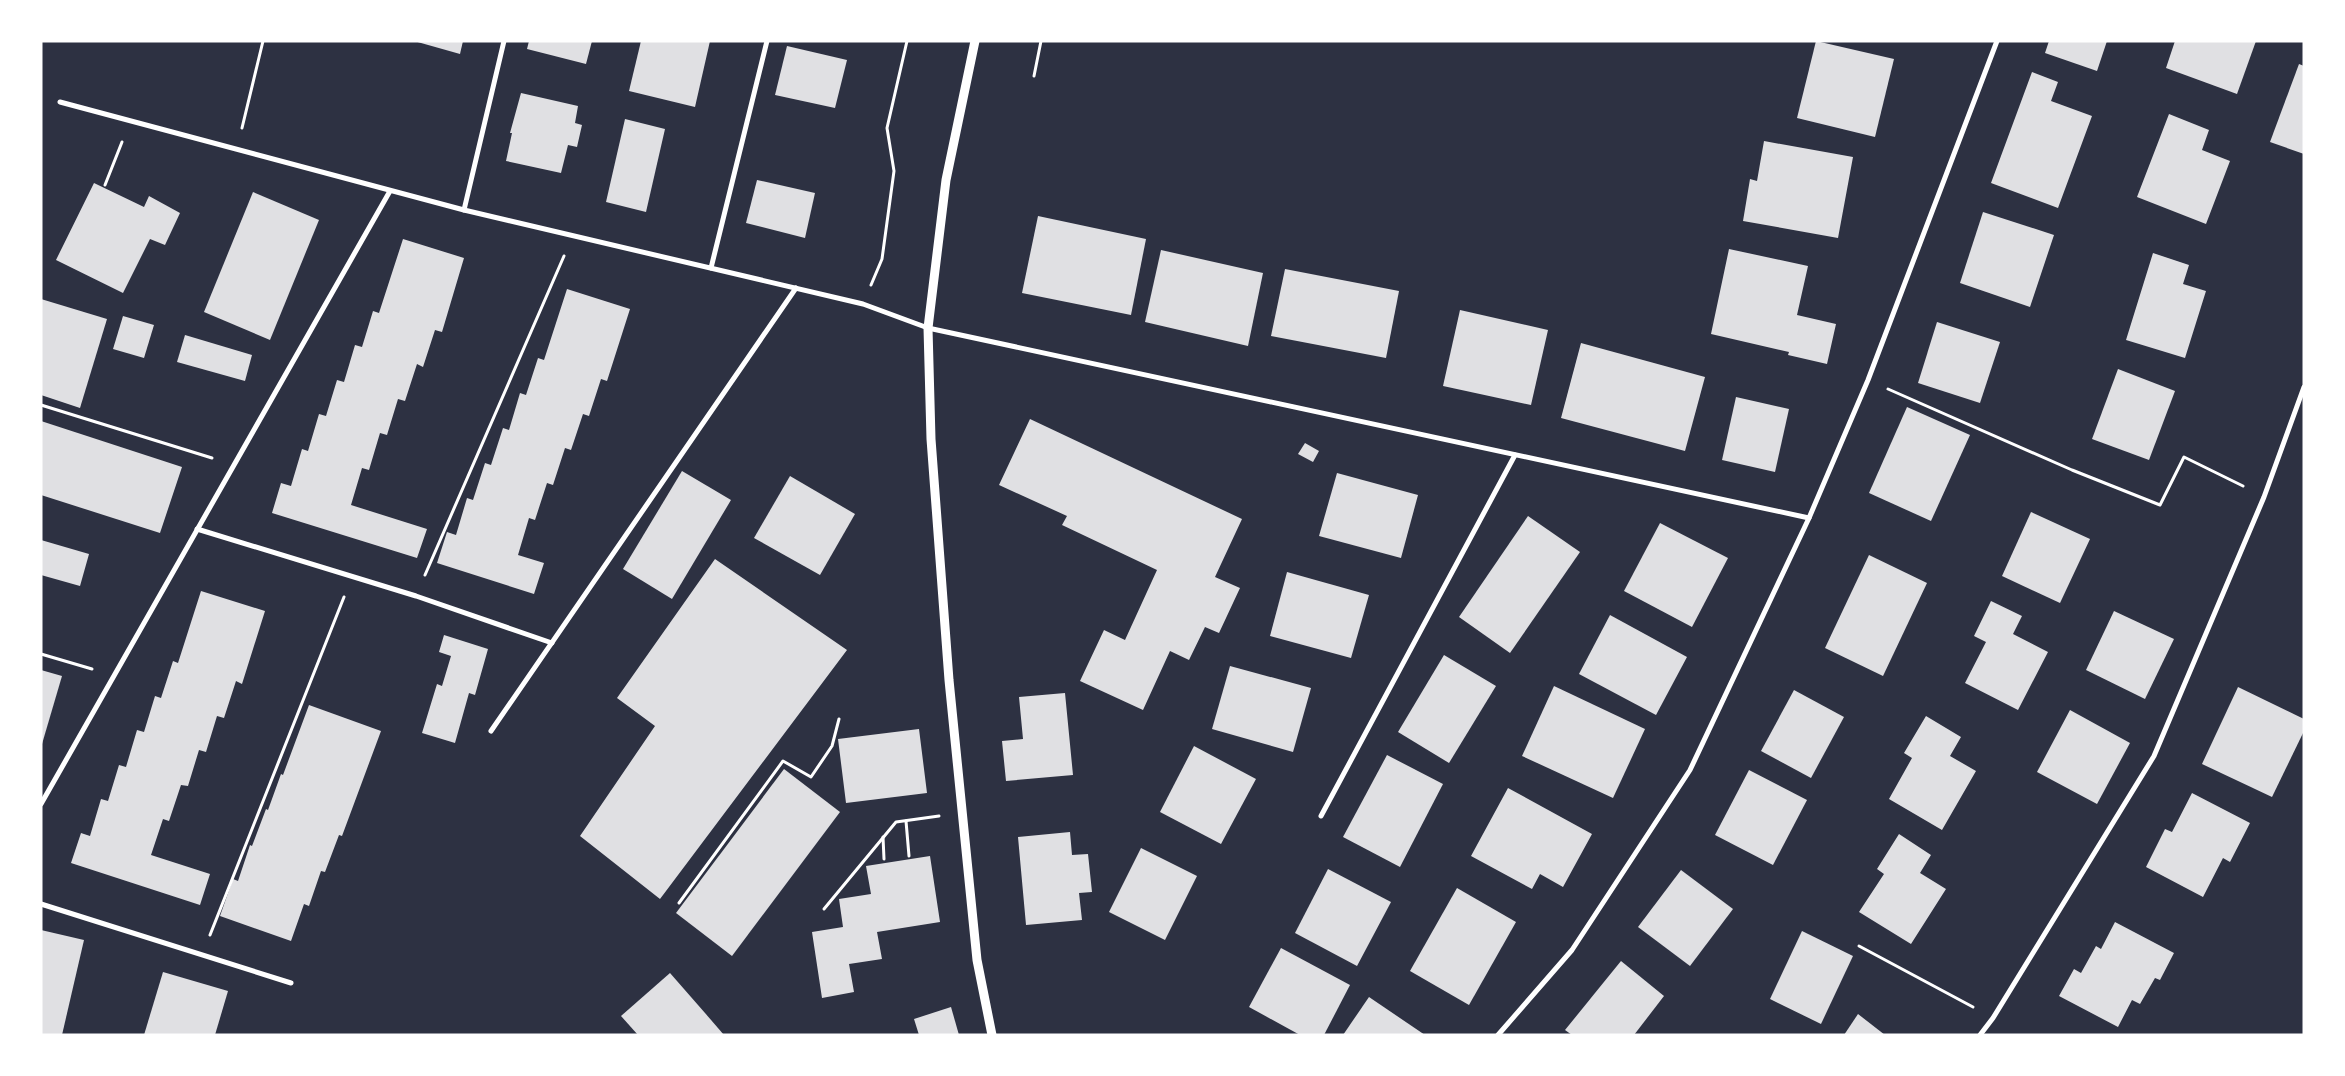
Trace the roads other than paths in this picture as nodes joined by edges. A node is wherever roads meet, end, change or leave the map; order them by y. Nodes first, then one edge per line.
1 (504, 41) edge
2 (767, 41) edge
3 (975, 41) edge
4 (1997, 41) edge
5 (60, 102) dead end
6 (390, 191) junction
7 (464, 210) junction
8 (710, 268) junction
9 (796, 288) junction
10 (928, 328) junction
11 (2304, 387) edge
12 (1515, 455) junction
13 (1809, 518) junction
14 (197, 529) junction
15 (552, 644) junction
16 (491, 731) dead end
17 (41, 804) edge
18 (1321, 816) dead end
19 (41, 904) edge
20 (291, 983) dead end
21 (992, 1035) edge
22 (1498, 1035) edge
23 (1980, 1035) edge

1 - 7 street
2 - 8 street
3 - 10 street
4 - 13 street
5 - 6 street
6 - 7 street
6 - 14 street
7 - 8 street
8 - 9 street
9 - 10 street
9 - 15 street
10 - 12 street
10 - 21 street
11 - 23 street
12 - 13 street
12 - 18 street
13 - 22 street
14 - 15 street
14 - 17 street
15 - 16 street
19 - 20 street

